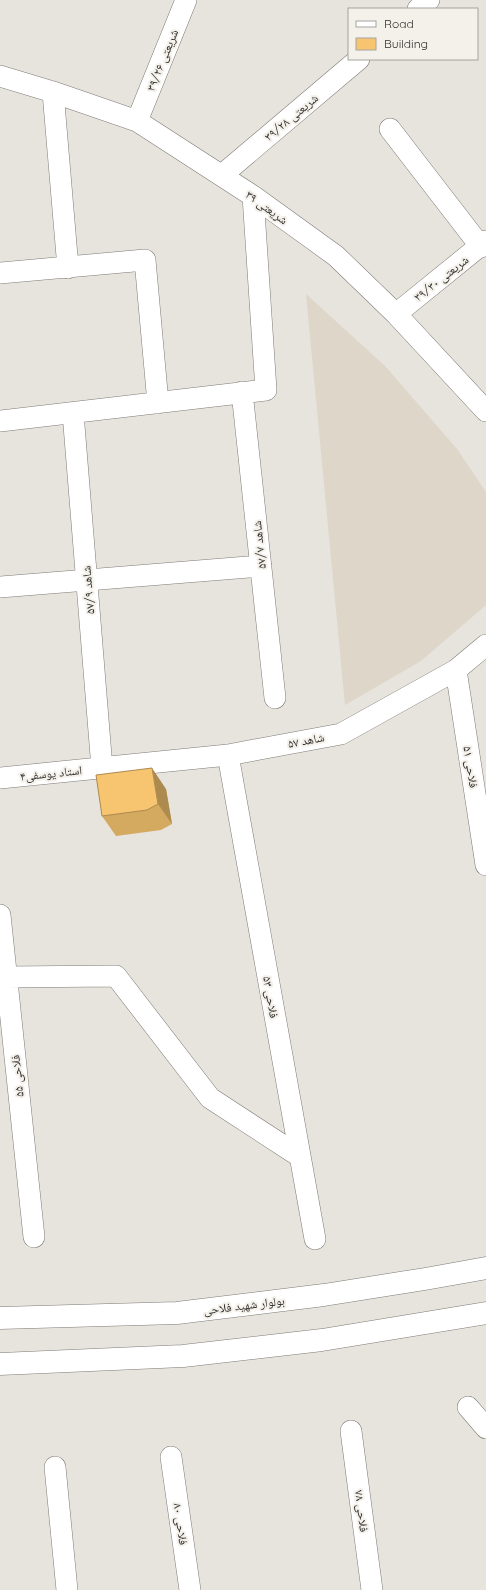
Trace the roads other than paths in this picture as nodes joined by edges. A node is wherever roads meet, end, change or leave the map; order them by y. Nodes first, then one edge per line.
1 (186, 0) edge
2 (429, 0) edge
3 (419, 8) edge
4 (359, 60) edge
5 (0, 76) edge
6 (53, 92) junction
7 (137, 121) junction
8 (390, 129) dead end
9 (222, 175) junction
10 (253, 196) junction
11 (483, 244) edge
12 (68, 268) junction
13 (0, 273) edge
14 (396, 314) junction
15 (242, 392) junction
16 (158, 403) junction
17 (486, 411) edge
18 (73, 413) junction
19 (0, 421) edge
20 (261, 566) junction
21 (87, 580) junction
22 (0, 587) edge
23 (486, 645) edge
24 (456, 670) junction
25 (275, 698) dead end
26 (228, 755) junction
27 (102, 768) junction
28 (0, 778) edge
29 (486, 865) edge
30 (0, 915) edge
31 (6, 977) junction
32 (300, 1156) junction
33 (34, 1237) dead end
34 (315, 1239) dead end
35 (486, 1268) edge
36 (486, 1313) edge
37 (0, 1318) edge
38 (0, 1364) edge
39 (468, 1407) dead end
40 (486, 1428) edge
41 (351, 1431) dead end
42 (171, 1457) dead end
43 (55, 1467) dead end
44 (67, 1590) edge
45 (190, 1590) edge
46 (372, 1590) edge

1 - 7 street, شریعتی ۳۹/۲۶
2 - 3 street
4 - 9 street, شریعتی ۳۹/۲۸
5 - 6 street, شریعتی ۳۹
6 - 7 street, شریعتی ۳۹
6 - 12 street
7 - 9 street, شریعتی ۳۹
8 - 11 street
9 - 10 street, شریعتی ۳۹
10 - 14 street, شریعتی ۳۹
10 - 15 street
11 - 14 street, شریعتی ۳۹/۳۰
12 - 13 street
12 - 16 street
14 - 17 street, شریعتی ۳۹
15 - 16 street
15 - 20 street, شاهد ۵۷/۷
16 - 18 street
18 - 19 street
18 - 21 street, شاهد ۵۷/۹
20 - 21 street
20 - 25 street, شاهد ۵۷/۷
21 - 22 street
21 - 27 street, شاهد ۵۷/۹
23 - 24 street, شاهد ۵۷
24 - 26 street, شاهد ۵۷
24 - 29 street, فلاحی ۵۱
26 - 27 street, شاهد ۵۷
26 - 32 street, فلاحی ۵۳
27 - 28 street, استاد یوسفی۴
30 - 31 street, فلاحی ۵۵
31 - 32 street
31 - 33 street, فلاحی ۵۵
32 - 34 street, فلاحی ۵۳
35 - 37 main road, بولوار شهید فلاحی
36 - 38 main road
39 - 40 street
41 - 46 street, فلاحی ۷۸
42 - 45 street, فلاحی ۸۰
43 - 44 street

